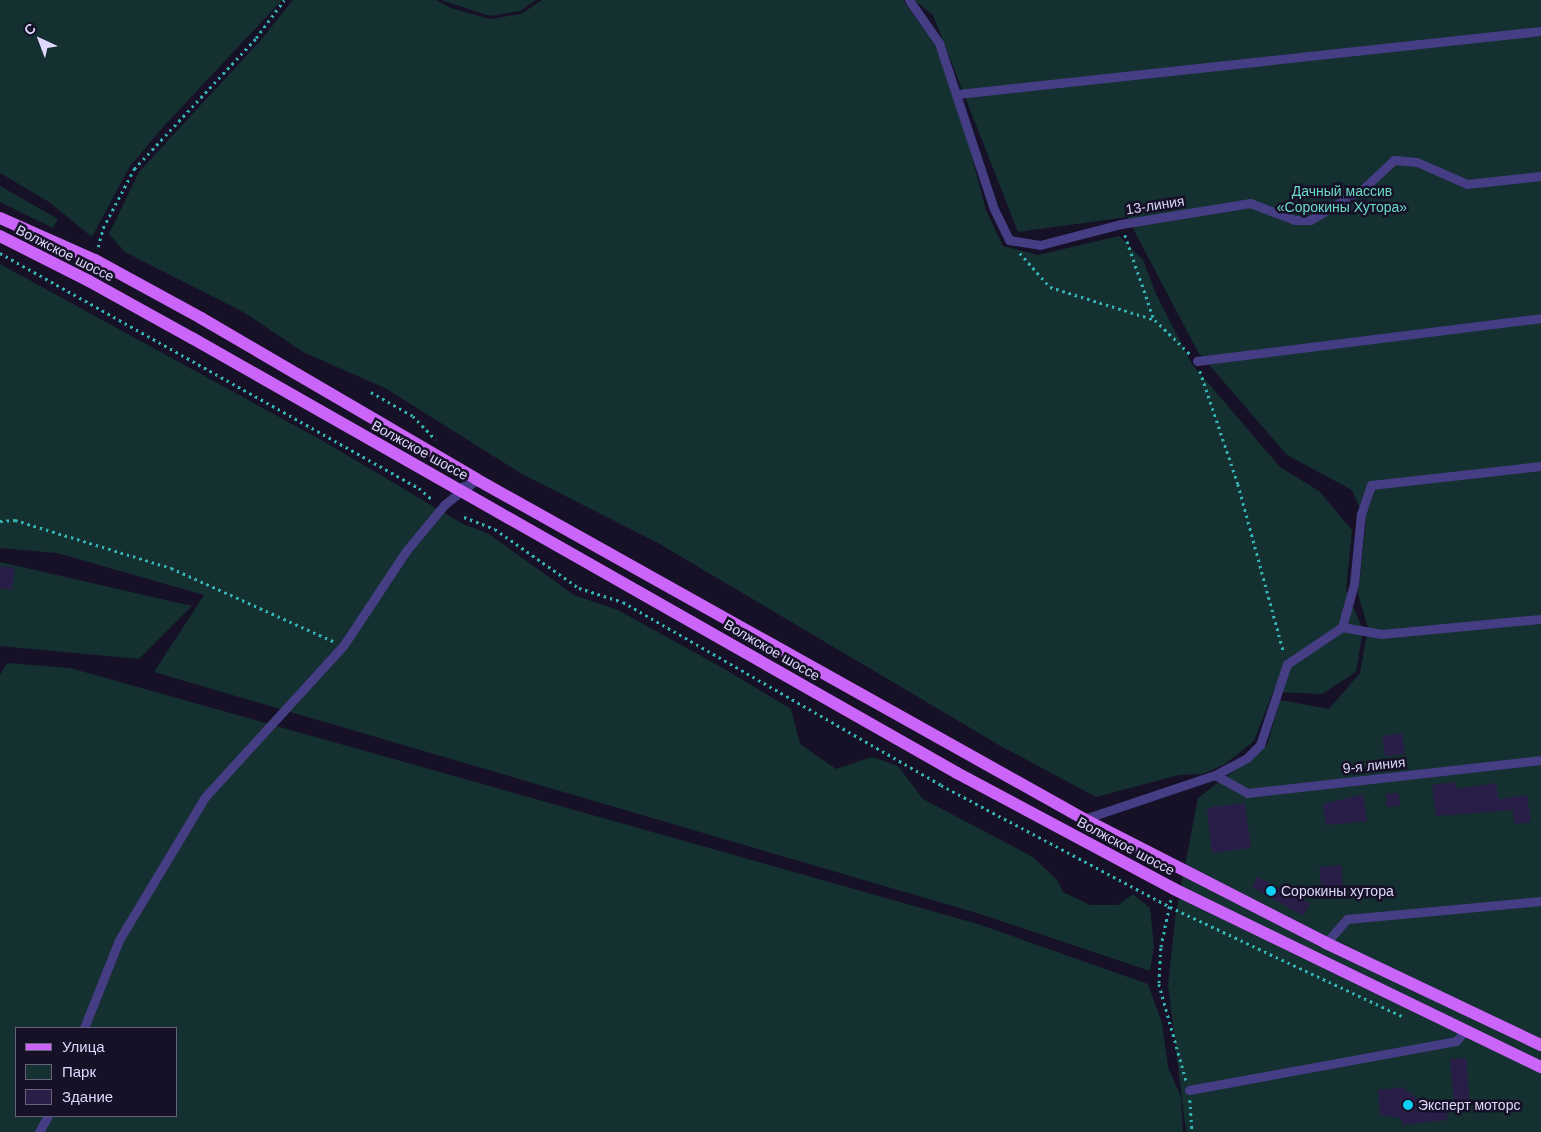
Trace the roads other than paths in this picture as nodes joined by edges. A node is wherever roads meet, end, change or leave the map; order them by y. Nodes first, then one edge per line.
1 (909, 0) edge
2 (1541, 31) edge
3 (958, 94) junction
4 (1541, 176) edge
5 (0, 218) edge
6 (0, 236) edge
7 (1541, 318) edge
8 (1197, 361) road end
9 (1541, 466) edge
10 (476, 478) junction
11 (461, 491) junction
12 (1541, 619) edge
13 (1342, 627) junction
14 (1541, 760) edge
15 (1216, 775) junction
16 (1084, 819) junction
17 (1541, 901) edge
18 (1326, 943) junction
19 (84, 1027) edge
20 (1466, 1030) junction
21 (1541, 1045) edge
22 (1541, 1067) edge
23 (1189, 1090) road end
24 (47, 1117) edge
25 (39, 1132) edge

1 - 3 lane
2 - 3 lane
3 - 4 lane, 13-линия
5 - 10 main road, Волжское шоссе
6 - 11 main road, Волжское шоссе
7 - 8 lane
9 - 13 lane
10 - 11 street
10 - 16 main road, Волжское шоссе
11 - 19 lane
11 - 20 main road, Волжское шоссе
12 - 13 lane
13 - 15 lane
14 - 15 lane, 9-я линия
15 - 16 lane
16 - 18 main road, Волжское шоссе
17 - 18 lane
18 - 21 main road, Волжское шоссе
20 - 22 main road, Волжское шоссе
20 - 23 lane
24 - 25 lane

